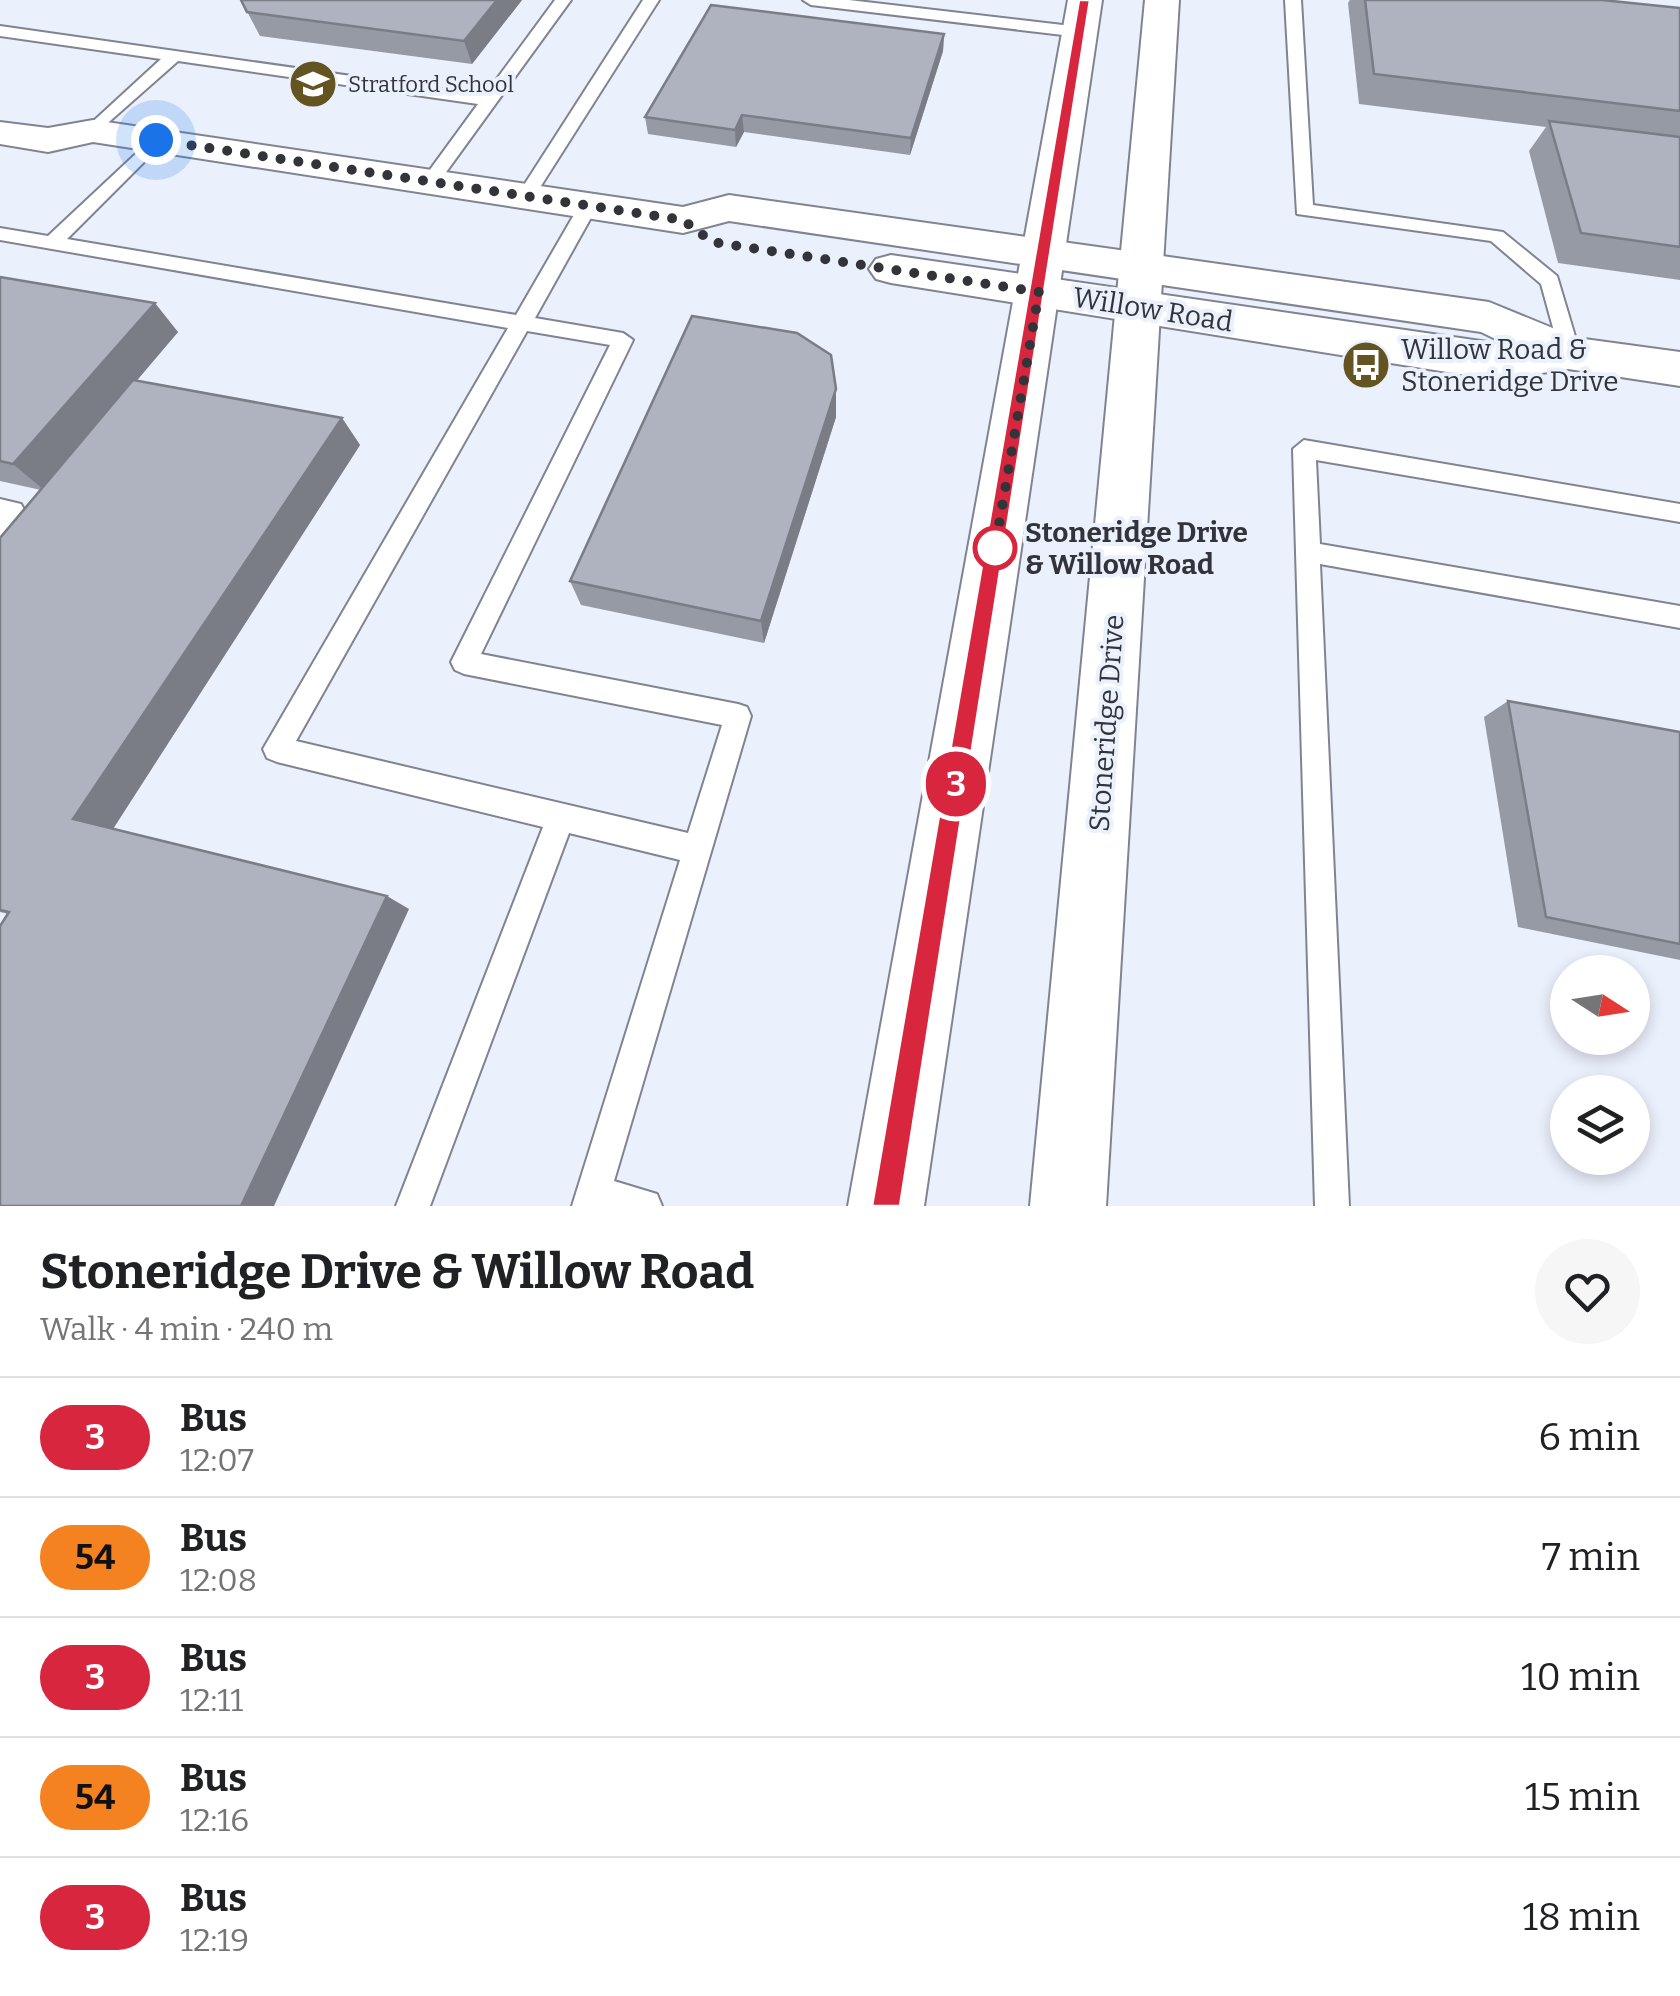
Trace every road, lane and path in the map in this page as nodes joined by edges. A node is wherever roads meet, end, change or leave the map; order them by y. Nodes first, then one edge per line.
1 (563, 0) edge
2 (651, 0) edge
3 (811, 0) edge
4 (1162, 0) edge
5 (1293, 0) edge
6 (951, 8) edge
7 (1082, 16) edge
8 (0, 31) edge
9 (174, 56) junction
10 (0, 101) edge
11 (488, 102) junction
12 (93, 131) junction
13 (0, 133) edge
14 (156, 140) junction
15 (430, 182) junction
16 (526, 196) junction
17 (589, 205) junction
18 (0, 234) edge
19 (52, 243) junction
20 (1042, 272) junction
21 (1140, 287) junction
22 (524, 323) junction
23 (1570, 352) junction
24 (1680, 369) edge
25 (0, 508) edge
26 (1680, 513) edge
27 (0, 526) edge
28 (1308, 552) junction
29 (1680, 617) edge
30 (561, 817) junction
31 (697, 850) junction
32 (591, 1200) edge
33 (413, 1206) edge
34 (645, 1206) edge
35 (886, 1206) edge
36 (1068, 1206) edge
37 (1332, 1206) edge

1 - 11 lane
2 - 16 lane
3 - 6 lane
4 - 21 main road, Stoneridge Drive
5 - 23 lane
6 - 7 lane
7 - 20 main road
8 - 9 lane
9 - 11 lane
9 - 12 lane
10 - 12 main road, Willow Road
11 - 15 lane
12 - 13 main road, Willow Road
12 - 14 main road, Willow Road
14 - 15 main road, Willow Road
14 - 19 lane
15 - 16 main road, Willow Road
16 - 17 main road, Willow Road
17 - 20 main road, Willow Road
17 - 22 lane
18 - 19 lane
19 - 22 lane
20 - 21 main road, Willow Road
20 - 35 main road
21 - 23 main road, Willow Road
21 - 36 main road, Stoneridge Drive
22 - 30 lane
22 - 31 lane
23 - 24 main road, Willow Road
25 - 27 lane
26 - 28 lane
28 - 29 lane
28 - 37 lane
30 - 31 lane
30 - 33 lane
31 - 32 lane
32 - 34 lane

